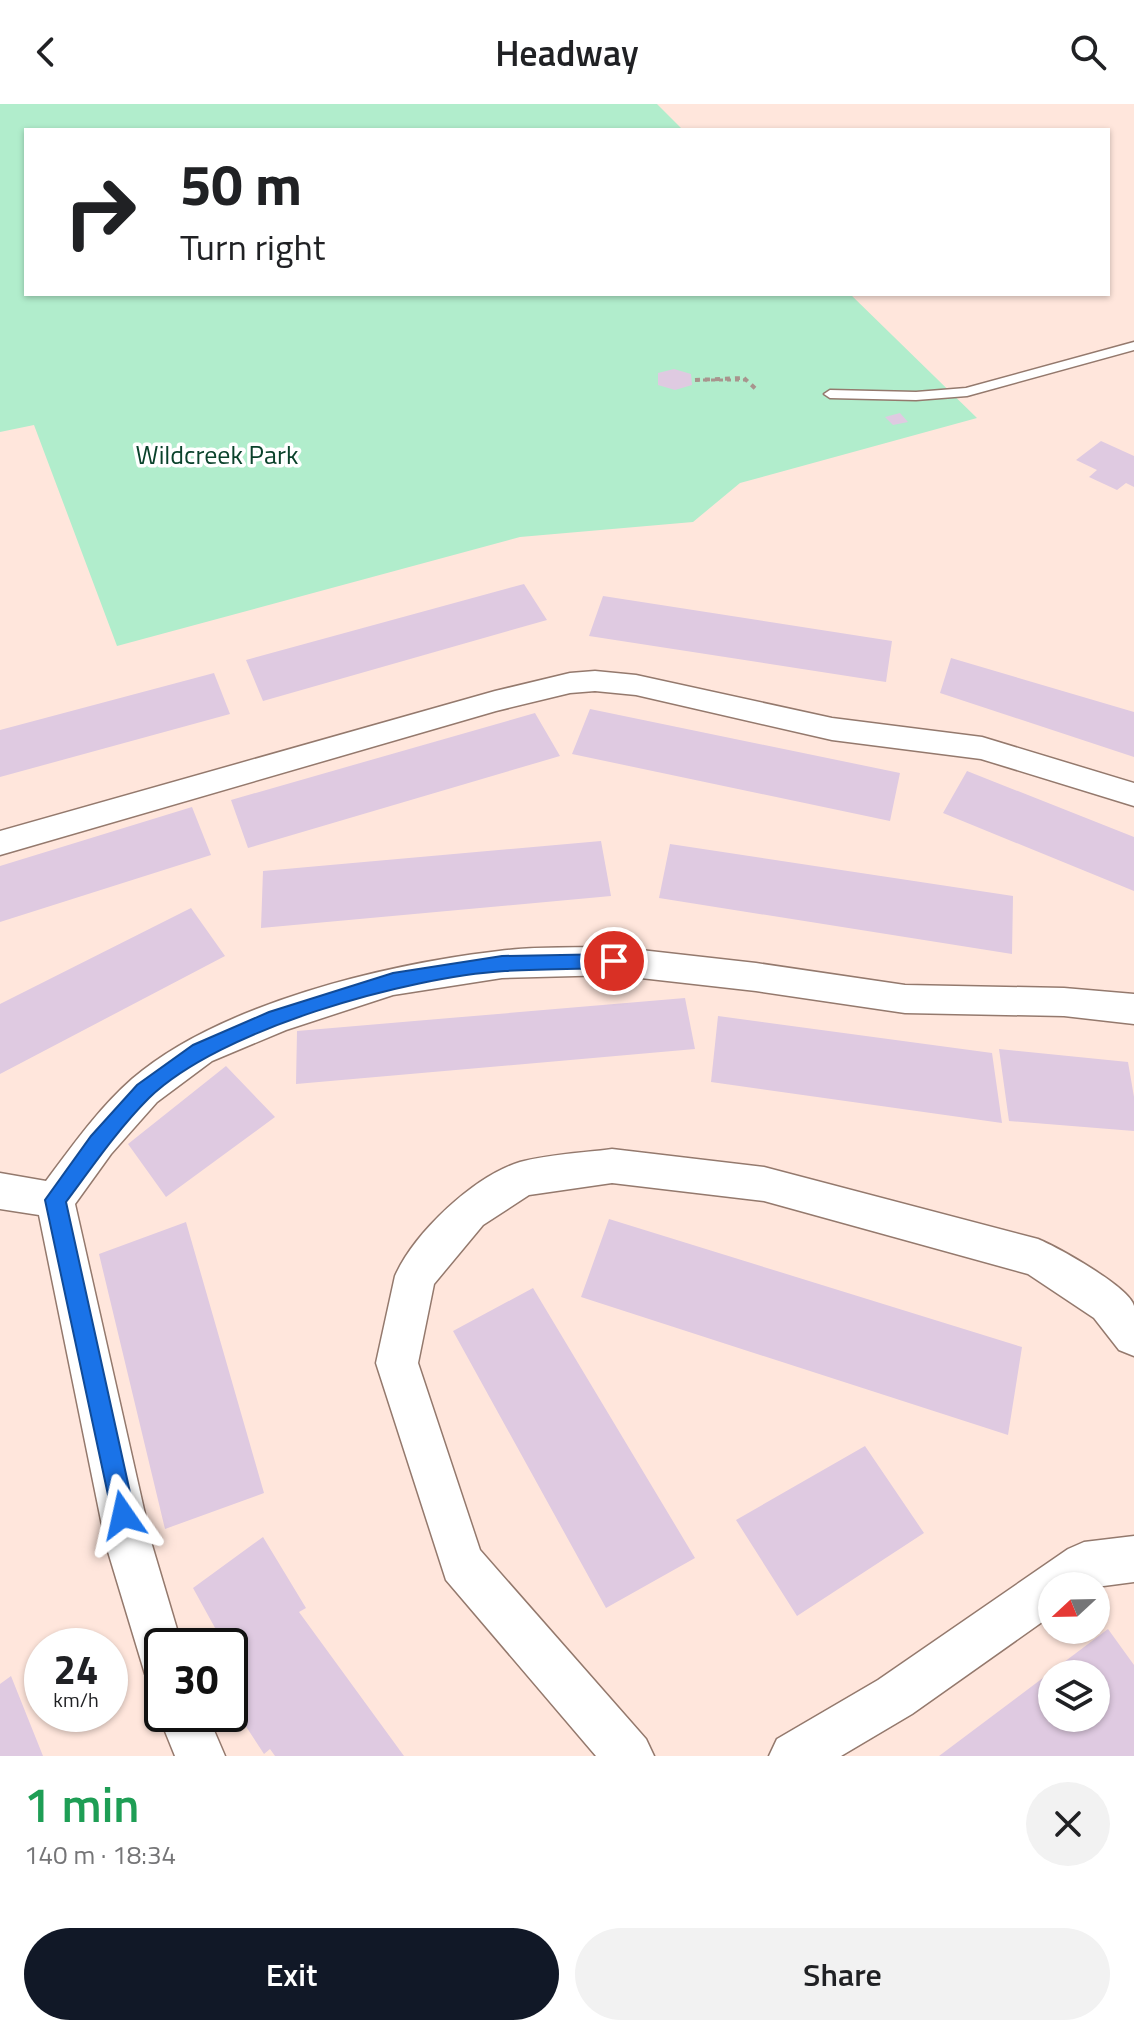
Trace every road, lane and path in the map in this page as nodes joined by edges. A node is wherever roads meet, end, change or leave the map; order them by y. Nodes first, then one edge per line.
1 (1134, 346) edge
2 (695, 380) dead end
3 (757, 390) dead end
4 (830, 394) dead end
5 (1134, 795) edge
6 (0, 843) edge
7 (1134, 1009) edge
8 (0, 1191) edge
9 (55, 1200) junction
10 (1134, 1336) edge
11 (1134, 1559) edge
12 (1074, 1572) edge
13 (1038, 1597) edge
14 (153, 1628) edge
15 (190, 1732) edge
16 (200, 1756) edge
17 (629, 1756) edge
18 (794, 1756) edge

1 - 4 lane
2 - 3 path
5 - 6 street
7 - 9 street
8 - 9 street
9 - 14 street
10 - 17 street
11 - 12 street
13 - 18 street
15 - 16 street

